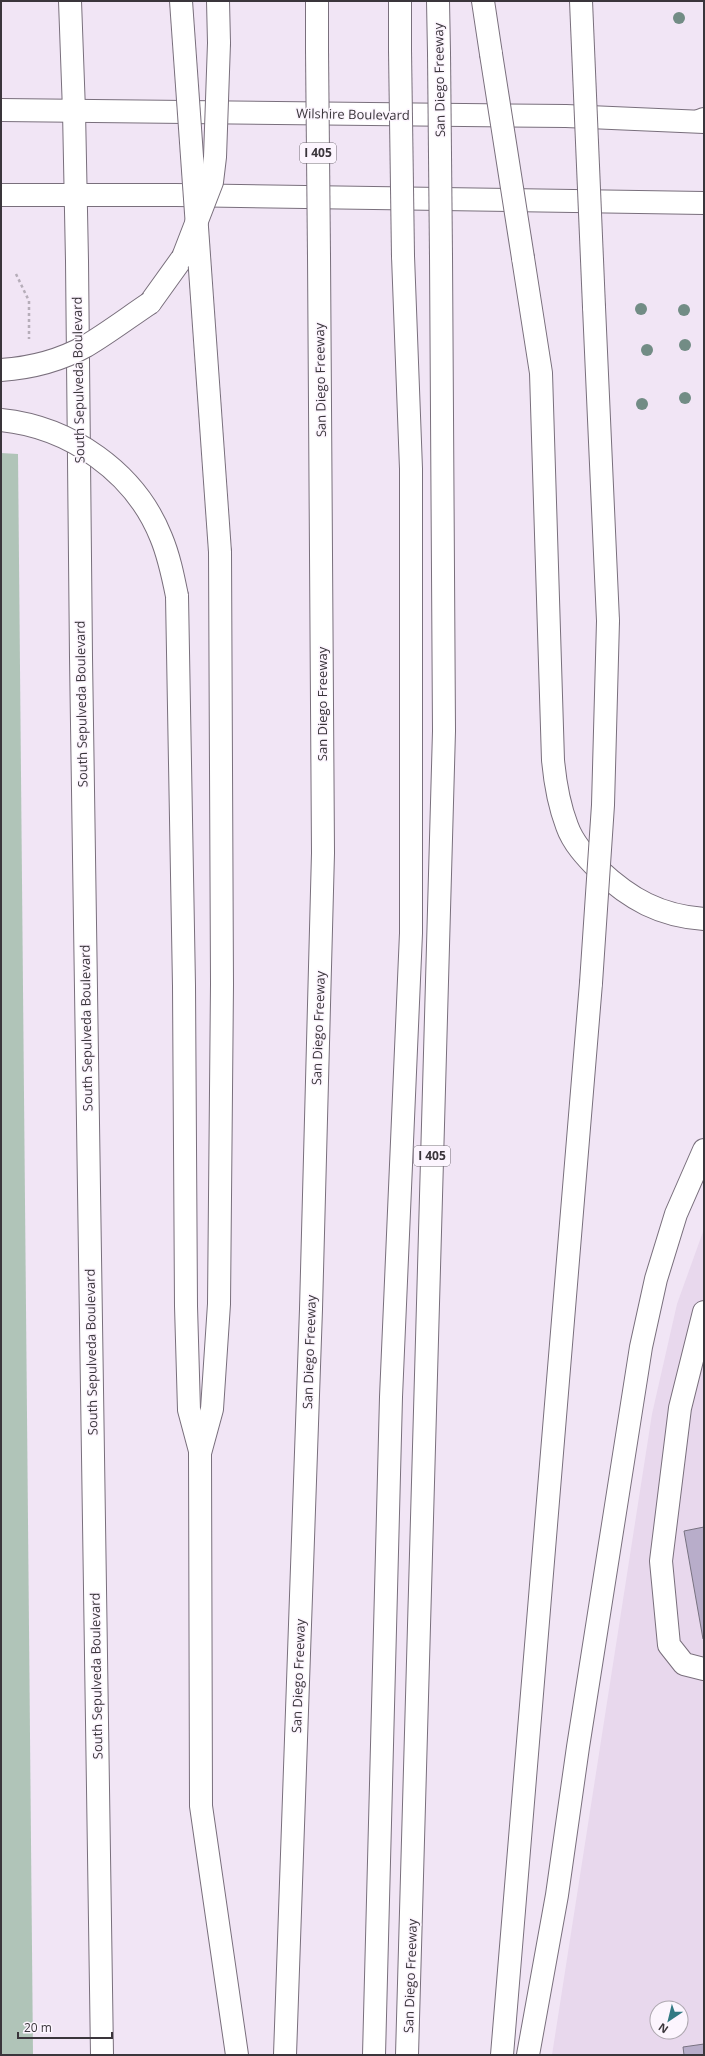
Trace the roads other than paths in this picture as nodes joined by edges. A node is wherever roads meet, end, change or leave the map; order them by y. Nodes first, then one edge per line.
1 (70, 1) edge
2 (181, 1) edge
3 (218, 1) edge
4 (316, 1) edge
5 (400, 1) edge
6 (438, 1) edge
7 (483, 1) edge
8 (580, 1) edge
9 (1, 110) edge
10 (74, 111) junction
11 (702, 121) edge
12 (1, 195) edge
13 (75, 195) junction
14 (704, 203) edge
15 (1, 370) edge
16 (1, 420) edge
17 (704, 919) edge
18 (704, 1150) edge
19 (704, 1312) edge
20 (200, 1453) junction
21 (704, 1669) edge
22 (102, 2055) edge
23 (237, 2055) edge
24 (285, 2055) edge
25 (374, 2055) edge
26 (407, 2055) edge
27 (502, 2055) edge
28 (528, 2055) edge

1 - 10 main road, South Sepulveda Boulevard
2 - 20 main road, bridge
3 - 15 main road, bridge
4 - 24 main road, San Diego Freeway / I 405, bridge
5 - 25 main road, bridge
6 - 26 main road, San Diego Freeway / I 405, bridge
7 - 17 main road, bridge
8 - 27 main road, bridge
9 - 10 main road, Wilshire Boulevard
10 - 11 main road, Wilshire Boulevard
10 - 13 main road, South Sepulveda Boulevard
12 - 13 main road
13 - 14 main road
13 - 22 main road, South Sepulveda Boulevard
16 - 20 main road, bridge
18 - 28 main road
19 - 21 main road
20 - 23 main road

